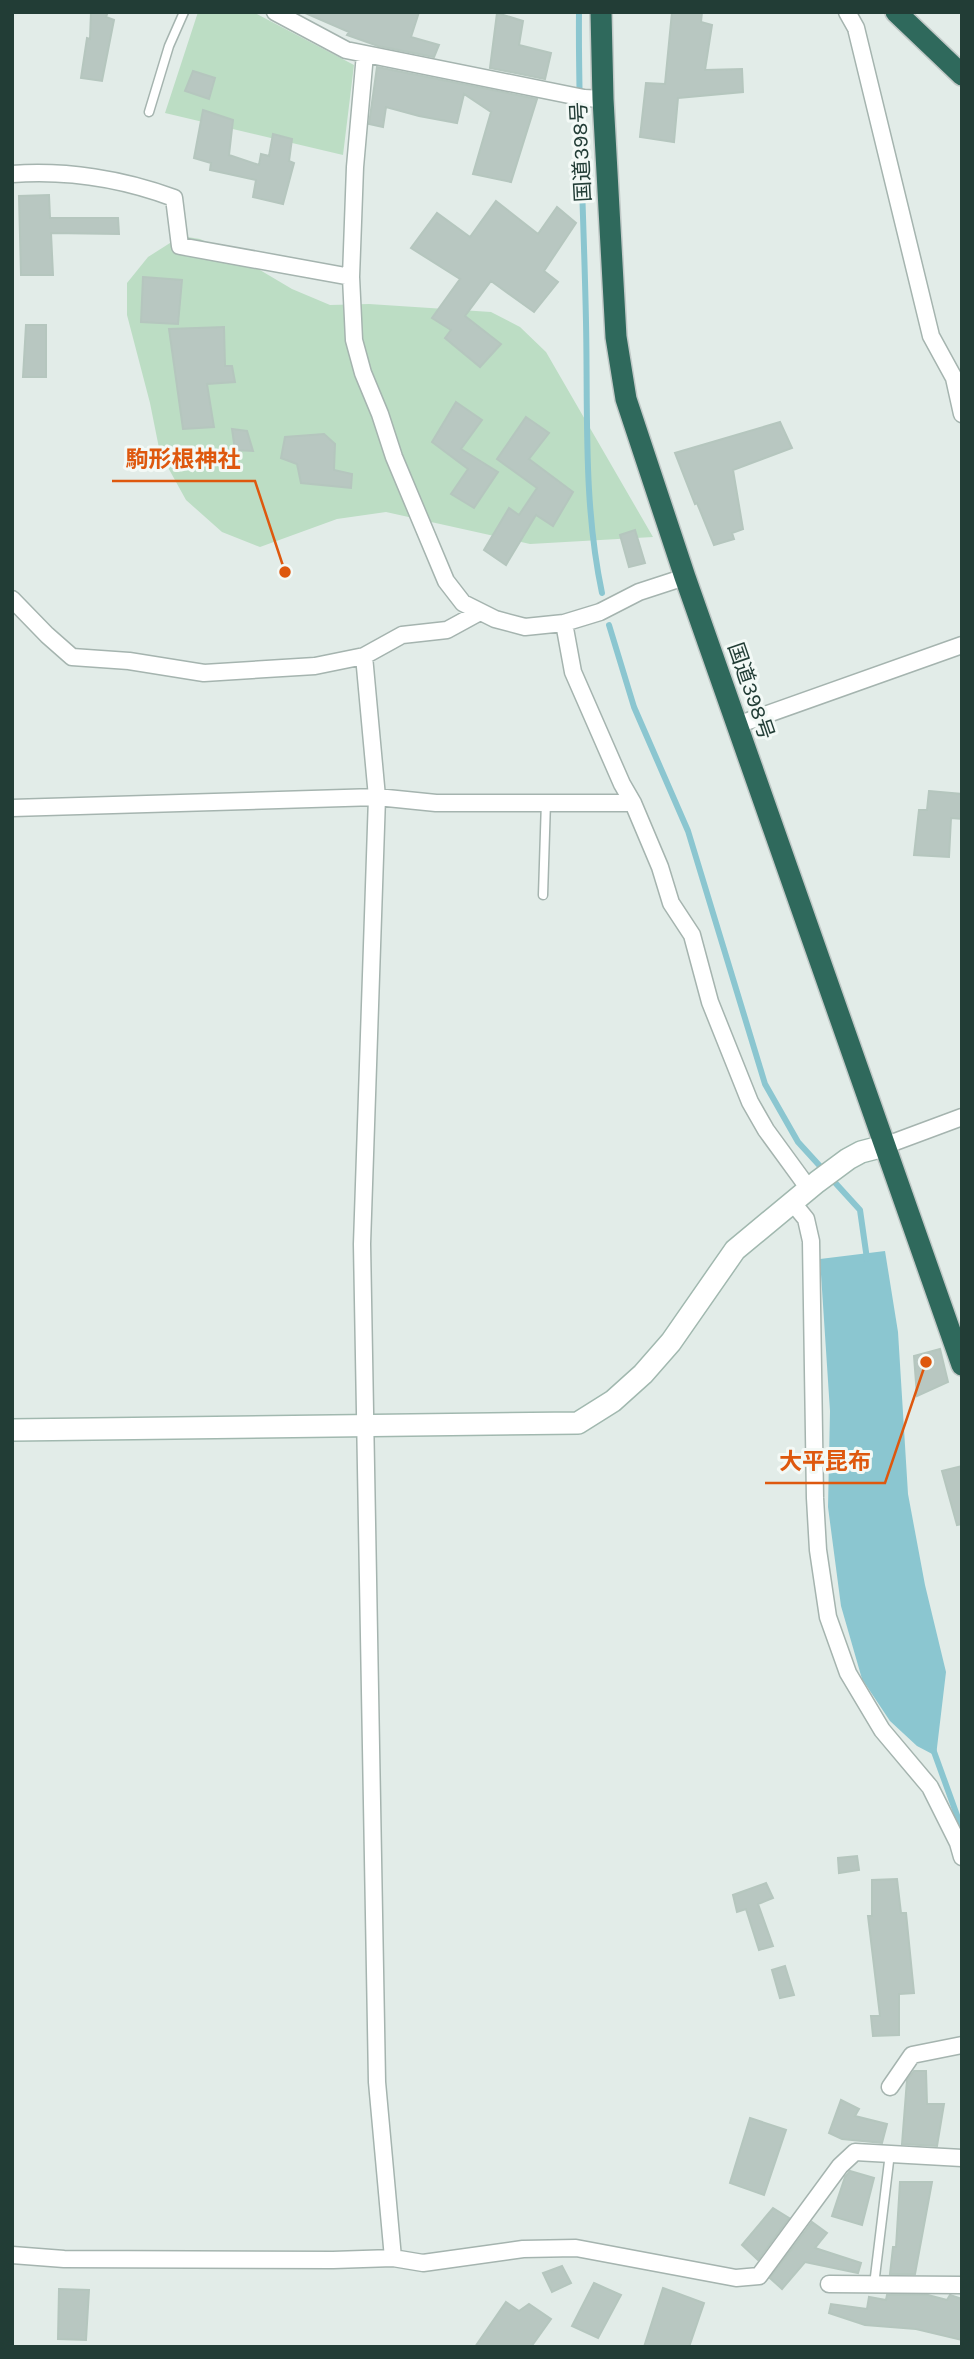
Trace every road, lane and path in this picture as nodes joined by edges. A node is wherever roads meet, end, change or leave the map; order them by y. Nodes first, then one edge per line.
1 (184, 12) edge
2 (275, 12) edge
3 (601, 12) edge
4 (847, 12) edge
5 (895, 12) edge
6 (365, 54) junction
7 (962, 75) edge
8 (593, 99) junction
9 (149, 112) dead end
10 (12, 174) edge
11 (351, 277) junction
12 (962, 414) edge
13 (685, 577) junction
14 (12, 599) edge
15 (480, 611) junction
16 (564, 622) junction
17 (962, 645) edge
18 (364, 656) junction
19 (737, 725) junction
20 (377, 797) junction
21 (546, 801) junction
22 (634, 803) junction
23 (12, 808) edge
24 (543, 895) dead end
25 (962, 1117) edge
26 (884, 1146) junction
27 (806, 1191) junction
28 (962, 1365) edge
29 (366, 1426) junction
30 (12, 1430) edge
31 (962, 1857) edge
32 (962, 2046) edge
33 (890, 2087) dead end
34 (890, 2153) junction
35 (962, 2158) edge
36 (12, 2255) edge
37 (393, 2258) junction
38 (829, 2284) dead end
39 (962, 2285) edge
40 (874, 2286) junction

1 - 9 lane
2 - 6 street
3 - 8 highway, 国道398号
4 - 12 street
5 - 7 highway
6 - 8 street
6 - 11 street
8 - 13 highway, 国道398号
10 - 11 street
11 - 15 street
13 - 16 street
13 - 19 highway, 国道398号
14 - 18 street
15 - 16 street
15 - 18 street
16 - 22 street
17 - 19 street
18 - 20 street
19 - 26 highway, 国道398号
20 - 21 street
20 - 23 street
20 - 29 street
21 - 22 street
21 - 24 lane
22 - 27 street
25 - 26 street
26 - 27 street
26 - 28 highway, 国道398号
27 - 29 street
27 - 31 street
29 - 30 street
29 - 37 street
32 - 33 street
34 - 35 street
34 - 37 street
34 - 40 lane
36 - 37 street
38 - 40 street
39 - 40 street

